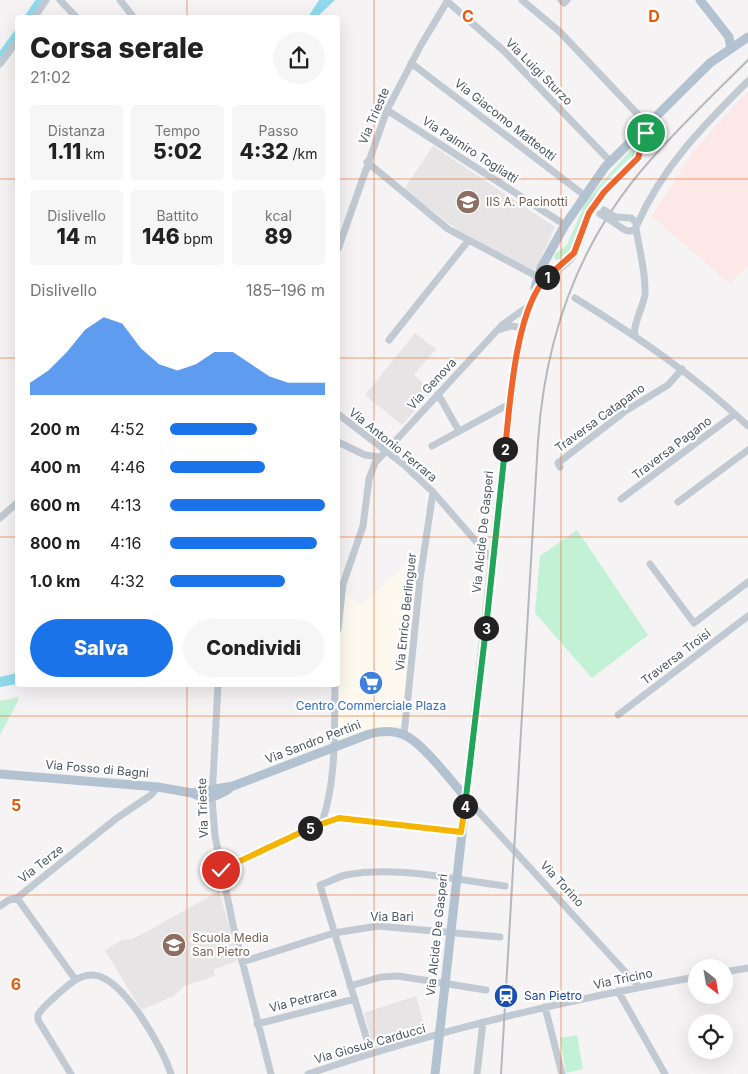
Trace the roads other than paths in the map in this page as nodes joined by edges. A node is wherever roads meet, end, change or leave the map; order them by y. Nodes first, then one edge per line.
1 (46, 0) edge
2 (60, 0) edge
3 (120, 0) edge
4 (522, 0) edge
5 (561, 0) edge
6 (567, 0) edge
7 (700, 0) edge
8 (448, 1) edge
9 (36, 15) edge
10 (74, 15) edge
11 (132, 15) edge
12 (748, 32) edge
13 (748, 37) edge
14 (15, 44) edge
15 (733, 45) junction
16 (411, 62) junction
17 (0, 64) edge
18 (748, 82) edge
19 (388, 110) junction
20 (647, 124) junction
21 (629, 141) junction
22 (641, 151) junction
23 (610, 161) junction
24 (367, 162) junction
25 (604, 192) junction
26 (584, 195) junction
27 (646, 203) junction
28 (602, 212) junction
29 (627, 218) junction
30 (614, 219) junction
31 (585, 225) junction
32 (565, 226) junction
33 (636, 226) junction
34 (627, 231) junction
35 (468, 241) junction
36 (340, 243) edge
37 (551, 250) junction
38 (638, 250) junction
39 (564, 264) junction
40 (538, 277) junction
41 (535, 294) junction
42 (576, 298) dead end
43 (531, 304) junction
44 (524, 328) junction
45 (496, 331) junction
46 (635, 335) junction
47 (389, 340) dead end
48 (682, 368) junction
49 (438, 394) junction
50 (511, 403) junction
51 (735, 414) junction
52 (340, 416) edge
53 (748, 426) edge
54 (459, 431) junction
55 (340, 443) edge
56 (432, 446) dead end
57 (748, 450) edge
58 (386, 451) junction
59 (365, 455) junction
60 (380, 457) junction
61 (560, 467) dead end
62 (372, 471) junction
63 (433, 492) junction
64 (621, 499) dead end
65 (678, 502) dead end
66 (15, 505) edge
67 (0, 518) edge
68 (493, 561) junction
69 (650, 564) dead end
70 (748, 582) edge
71 (340, 611) edge
72 (748, 616) edge
73 (218, 687) edge
74 (335, 687) edge
75 (618, 715) dead end
76 (404, 735) junction
77 (334, 747) junction
78 (0, 774) edge
79 (158, 787) junction
80 (212, 794) junction
81 (466, 798) junction
82 (328, 806) junction
83 (339, 818) junction
84 (322, 822) junction
85 (461, 832) junction
86 (221, 870) junction
87 (455, 880) junction
88 (505, 886) dead end
89 (17, 898) junction
90 (0, 906) edge
91 (449, 932) junction
92 (334, 934) junction
93 (500, 937) dead end
94 (242, 962) junction
95 (748, 968) edge
96 (733, 970) edge
97 (688, 978) edge
98 (75, 979) junction
99 (444, 982) junction
100 (350, 986) junction
101 (639, 987) junction
102 (486, 990) dead end
103 (618, 991) junction
104 (355, 999) junction
105 (546, 1007) junction
106 (483, 1022) junction
107 (257, 1024) junction
108 (439, 1035) junction
109 (371, 1053) junction
110 (71, 1074) edge
111 (171, 1074) edge
112 (271, 1074) edge
113 (308, 1074) edge
114 (435, 1074) edge
115 (477, 1074) edge
116 (562, 1074) edge
117 (665, 1074) edge

1 - 9 street
2 - 10 street
3 - 11 street
4 - 20 street
5 - 6 street
7 - 15 main road
8 - 16 street, Via Trieste
8 - 23 street, Via Luigi Sturzo
12 - 15 main road
13 - 15 main road
14 - 17 street
15 - 20 main road, Via Alcide De Gasperi
16 - 19 street, Via Trieste
16 - 26 street, Via Giacomo Matteotti
18 - 27 street
19 - 24 street, Via Trieste
19 - 32 street, Via Palmiro Togliatti
20 - 21 main road, Via Alcide De Gasperi
20 - 22 main road, Via Alcide De Gasperi
21 - 22 main road
21 - 23 main road, Via Alcide De Gasperi
22 - 25 main road, Via Alcide De Gasperi
23 - 26 main road, Via Alcide De Gasperi
24 - 35 street
24 - 36 street, Via Trieste
25 - 28 street
25 - 31 main road, Via Alcide De Gasperi
26 - 32 main road, Via Alcide De Gasperi
27 - 29 street
27 - 33 street
28 - 30 street, bridge
28 - 31 street
29 - 30 street
29 - 33 street
30 - 34 street
31 - 39 main road, Via Alcide De Gasperi
32 - 37 main road, Via Alcide De Gasperi
33 - 34 street
33 - 38 street
34 - 38 street
35 - 40 street
35 - 47 street
37 - 39 main road
37 - 40 main road, Via Alcide De Gasperi
38 - 46 street
39 - 41 main road, Via Alcide De Gasperi
40 - 41 main road, Via Alcide De Gasperi
41 - 43 main road, Via Alcide De Gasperi
42 - 46 street
43 - 44 main road, Via Alcide De Gasperi
43 - 45 street, Via Genova
44 - 45 street
44 - 50 main road, Via Alcide De Gasperi
45 - 49 street, Via Genova
46 - 48 street
48 - 51 street
48 - 61 street, Traversa Catapano
49 - 54 street
49 - 58 street, Via Genova
50 - 54 street
50 - 68 main road, Via Alcide De Gasperi
51 - 53 street
51 - 64 street, Traversa Pagano
52 - 58 street, Via Antonio Ferrara
54 - 56 street
55 - 59 street
57 - 65 street
58 - 60 street, Via Genova
58 - 63 street, Via Antonio Ferrara
59 - 60 street
59 - 62 street
60 - 62 street, Via Genova
62 - 71 street
63 - 68 street, Via Antonio Ferrara
63 - 76 street, Via Enrico Berlinguer
66 - 67 street
68 - 81 main road, Via Alcide De Gasperi
69 - 70 street
72 - 75 street, Traversa Troisi
73 - 80 street, Via Trieste
74 - 77 street
76 - 77 main road, Via Sandro Pertini
76 - 81 main road
77 - 80 main road, Via Sandro Pertini
77 - 82 street
78 - 79 main road, Via Fosso di Bagni
79 - 80 main road, Via Fosso di Bagni
79 - 89 street, Via Terze
80 - 86 street, Via Trieste
81 - 85 main road, Via Alcide De Gasperi
81 - 101 street, Via Torino
82 - 83 street
82 - 84 street
83 - 84 street
83 - 85 street
84 - 86 street
85 - 87 main road, Via Alcide De Gasperi
86 - 94 street, Via Trieste
87 - 88 street
87 - 91 main road, Via Alcide De Gasperi
87 - 92 street
89 - 90 street
89 - 98 street, Via Terze
91 - 92 street, Via Bari
91 - 93 street, Via Bari
91 - 99 main road, Via Alcide De Gasperi
92 - 94 street, Via Bari
92 - 100 street
94 - 107 street, Via Trieste
95 - 96 street
97 - 101 street, Via Tricino
98 - 110 street
98 - 111 street
99 - 100 street
99 - 102 street
99 - 108 main road, Via Alcide De Gasperi
100 - 104 street
101 - 103 street, Via Tricino
103 - 105 street, Via Tricino
103 - 117 street
104 - 107 street, Via Petrarca
104 - 109 street
105 - 106 street, Via Tricino
105 - 116 street
106 - 108 street, Via Tricino
106 - 115 street
107 - 112 street, Via Trieste
108 - 109 street, Via Giosuè Carducci
108 - 114 main road, Via Alcide De Gasperi
109 - 113 street, Via Giosuè Carducci

